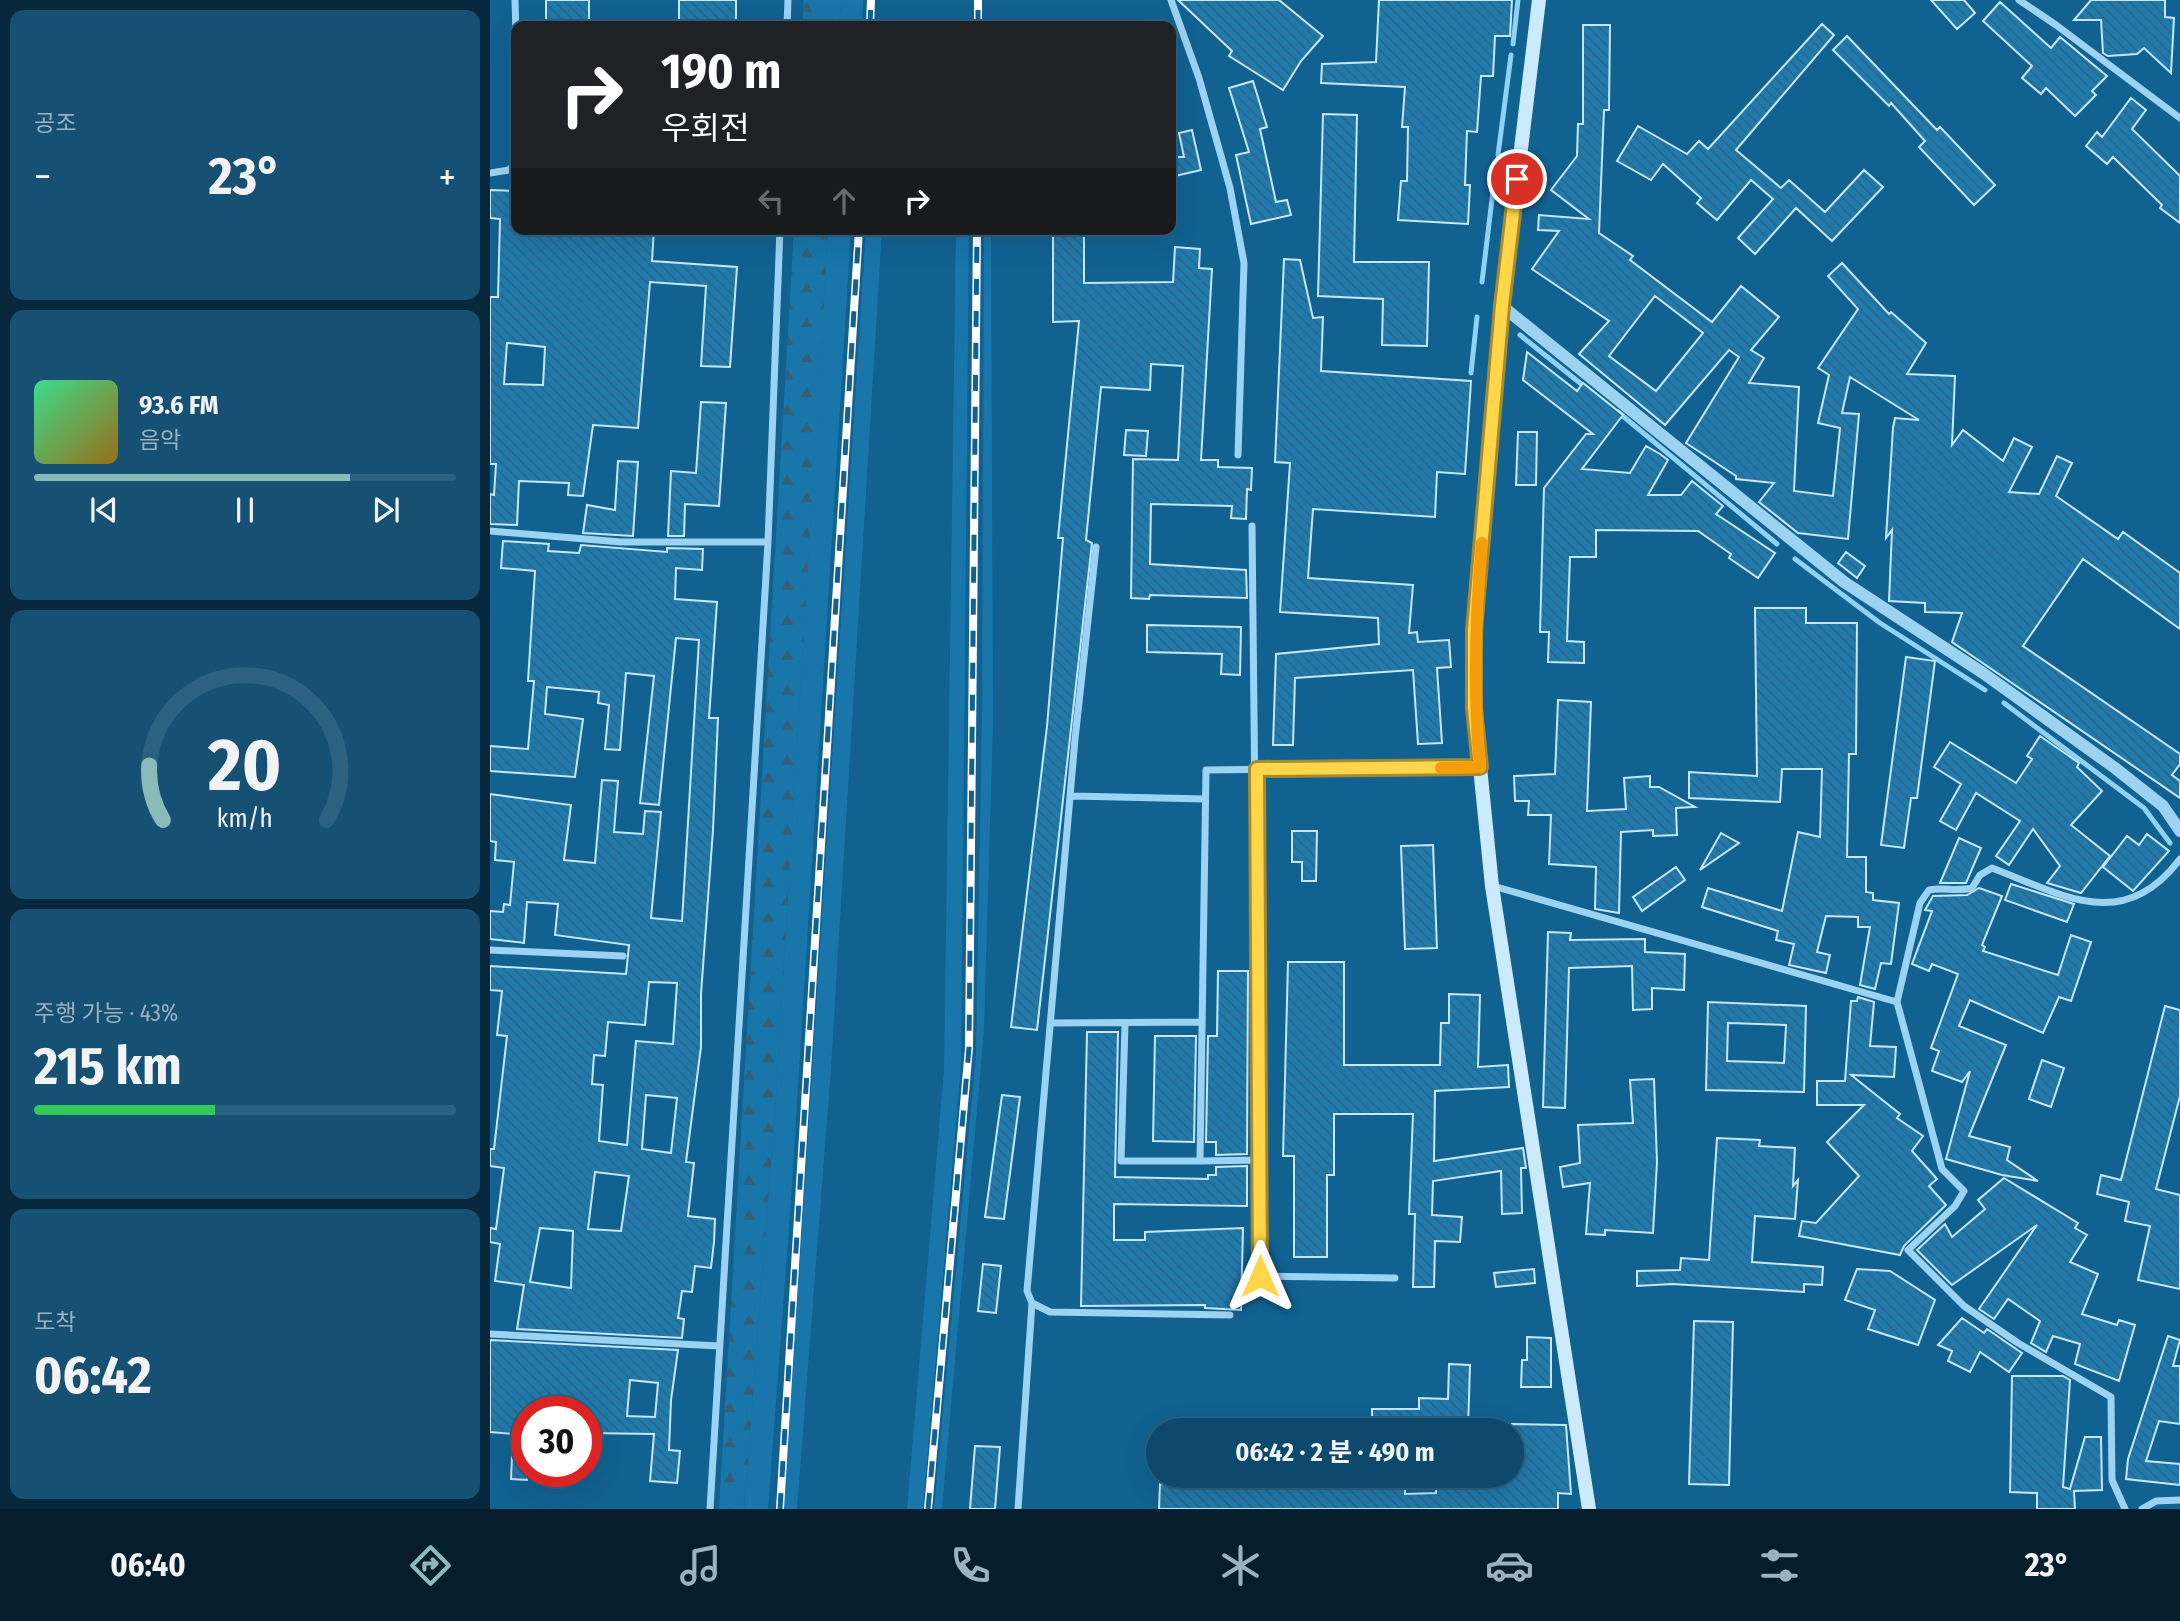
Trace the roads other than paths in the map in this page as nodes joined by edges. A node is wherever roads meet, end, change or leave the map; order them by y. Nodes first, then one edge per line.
1 (515, 0) edge
2 (788, 0) edge
3 (1171, 0) edge
4 (1539, 0) edge
5 (2019, 0) edge
6 (516, 21) edge
7 (787, 21) edge
8 (2180, 118) edge
9 (511, 168) edge
10 (490, 173) edge
11 (780, 235) edge
12 (1502, 306) junction
13 (1238, 455) dead end
14 (1252, 526) dead end
15 (490, 531) edge
16 (768, 542) junction
17 (1096, 547) dead end
18 (1480, 767) junction
19 (1257, 769) junction
20 (1072, 796) junction
21 (1205, 799) junction
22 (2180, 831) edge
23 (2180, 859) edge
24 (1492, 886) junction
25 (490, 950) edge
26 (623, 956) dead end
27 (1897, 1002) junction
28 (1202, 1022) junction
29 (1051, 1023) junction
30 (1125, 1024) junction
31 (1259, 1160) junction
32 (1200, 1161) junction
33 (1395, 1278) dead end
34 (1032, 1303) junction
35 (1230, 1314) dead end
36 (490, 1334) edge
37 (719, 1346) junction
38 (2180, 1500) edge
39 (710, 1509) edge
40 (1018, 1509) edge
41 (1589, 1509) edge
42 (2125, 1509) edge
43 (2142, 1509) edge

1 - 6 street
2 - 7 street
3 - 13 street
4 - 12 main road
5 - 8 street
9 - 10 street
11 - 16 street
12 - 18 main road
12 - 22 street
14 - 19 street
15 - 16 street
16 - 37 street
17 - 20 street
18 - 19 street
18 - 24 main road
19 - 21 street
19 - 31 street
20 - 21 street
20 - 29 street
21 - 28 street
23 - 27 street
24 - 27 street
24 - 41 main road
25 - 26 street
27 - 42 street
28 - 30 street
28 - 32 street
29 - 30 street
29 - 34 street
30 - 32 street
31 - 32 street
31 - 33 street
34 - 35 street
34 - 40 street
36 - 37 street
37 - 39 street
38 - 43 street

